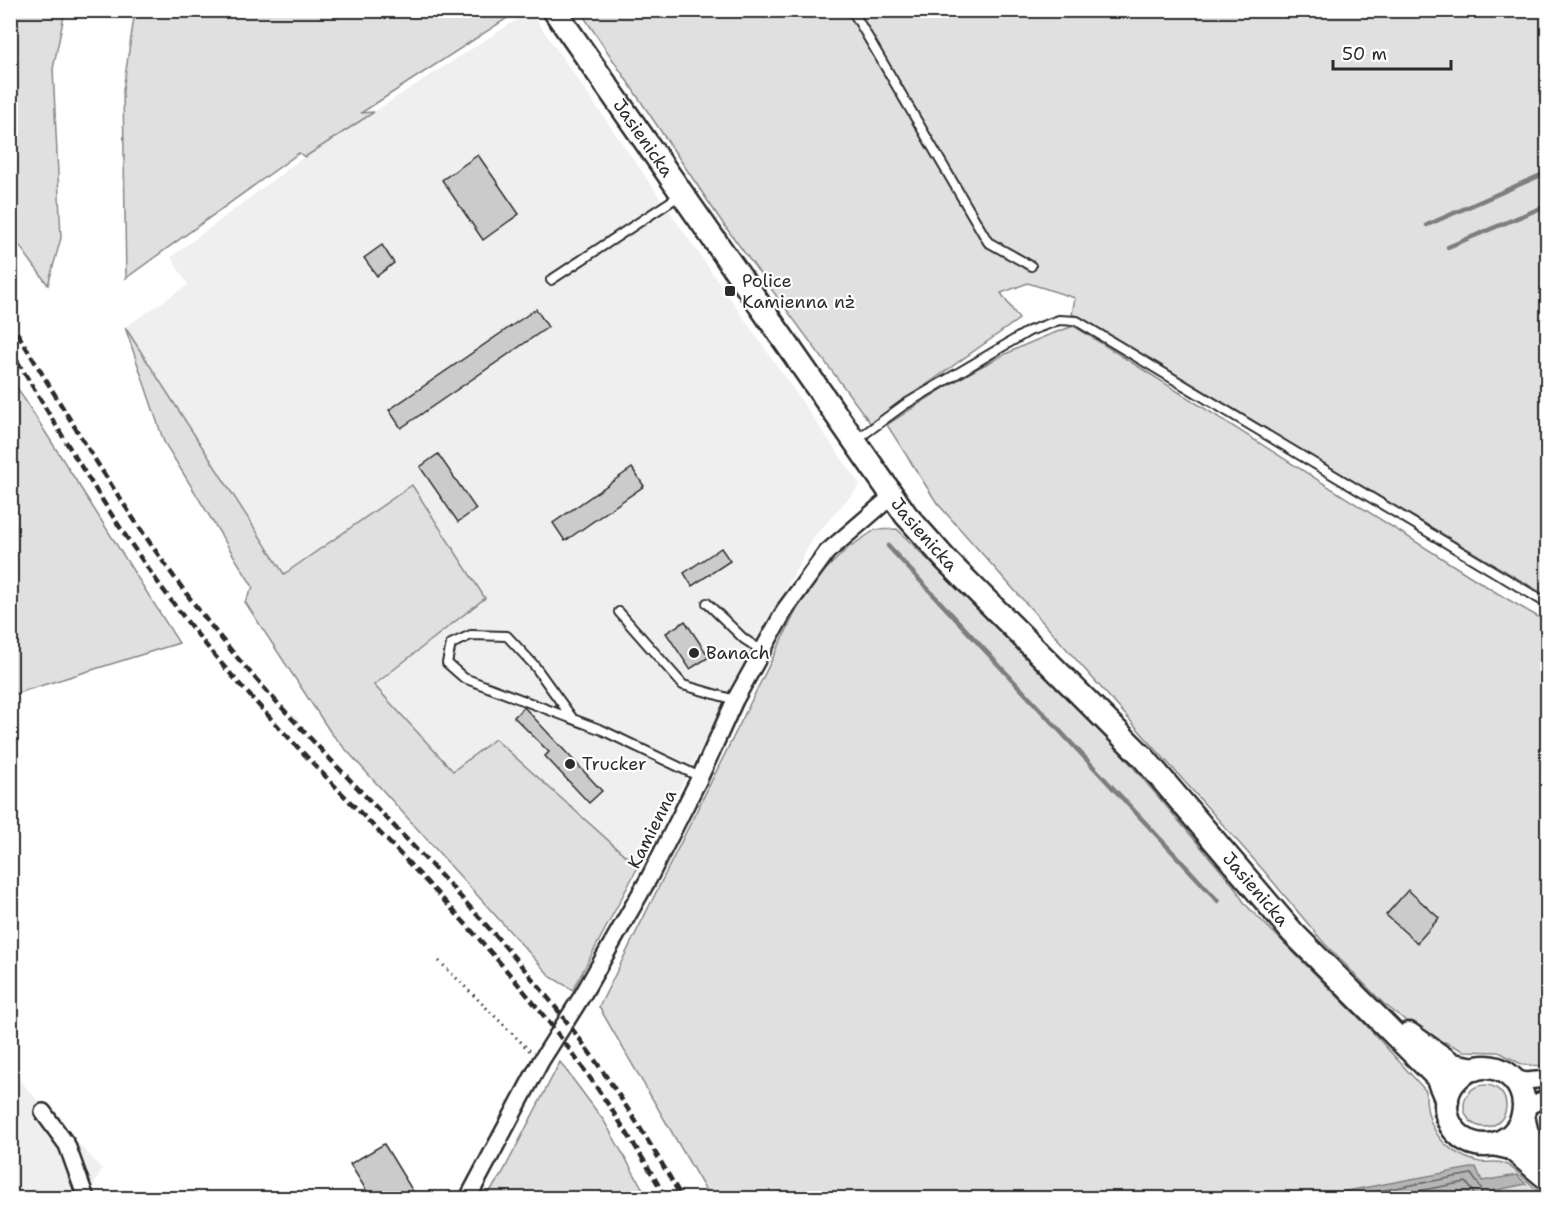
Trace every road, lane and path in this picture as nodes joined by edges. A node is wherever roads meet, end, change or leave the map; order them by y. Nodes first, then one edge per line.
1 (554, 10) edge
2 (852, 10) edge
3 (683, 193) junction
4 (1031, 266) dead end
5 (551, 280) dead end
6 (855, 441) junction
7 (892, 496) junction
8 (707, 603) dead end
9 (1548, 604) edge
10 (619, 612) dead end
11 (760, 650) junction
12 (735, 700) junction
13 (573, 719) junction
14 (700, 777) junction
15 (439, 961) dead end
16 (1364, 1002) junction
17 (541, 1061) junction
18 (1475, 1069) junction
19 (1509, 1076) junction
20 (1548, 1079) edge
21 (1548, 1097) edge
22 (1447, 1101) junction
23 (43, 1112) dead end
24 (1523, 1115) junction
25 (1494, 1144) junction
26 (1548, 1163) edge
27 (1548, 1179) edge
28 (86, 1198) edge
29 (468, 1198) edge

1 - 3 main road, Jasienicka
2 - 4 lane
3 - 5 lane
3 - 6 main road, Jasienicka
6 - 7 main road, Jasienicka
6 - 9 lane
7 - 11 street, Kamienna
7 - 16 main road, Jasienicka
8 - 11 lane
10 - 12 lane
11 - 12 street, Kamienna
12 - 14 street, Kamienna
13 - 13 lane
13 - 14 lane
14 - 17 street, Kamienna
15 - 17 path
16 - 18 main road, Jasienicka
16 - 22 main road, Jasienicka
17 - 29 street, Kamienna
18 - 19 main road
18 - 22 main road
19 - 20 street
19 - 24 main road
21 - 24 street
22 - 25 main road
23 - 28 street
24 - 25 main road
24 - 26 main road
25 - 27 main road

